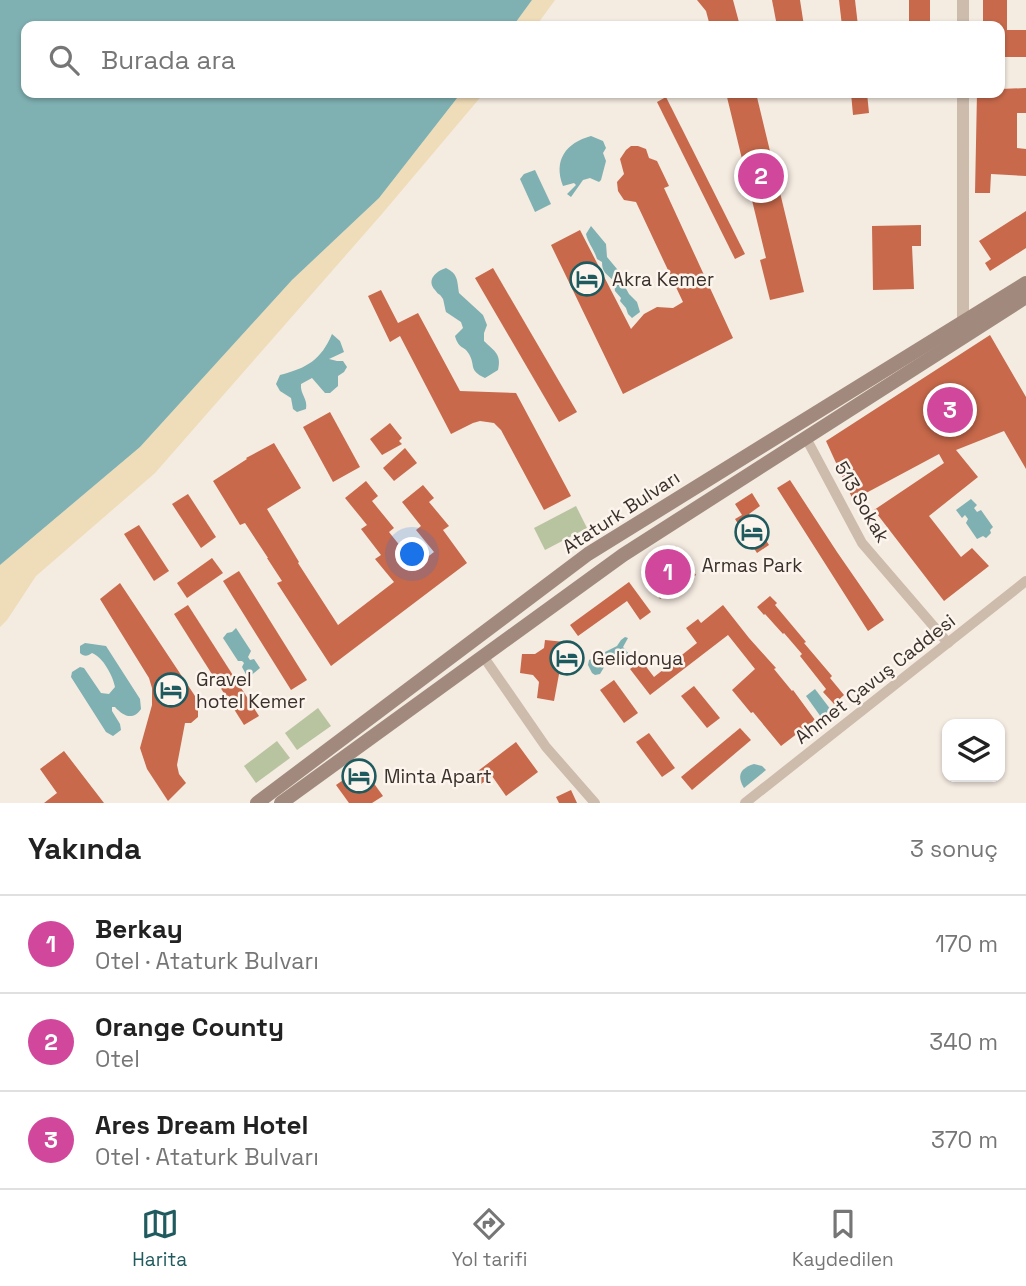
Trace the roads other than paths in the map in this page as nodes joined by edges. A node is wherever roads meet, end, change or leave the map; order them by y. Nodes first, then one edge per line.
1 (962, 0) edge
2 (963, 21) edge
3 (963, 98) edge
4 (1026, 283) edge
5 (1026, 297) edge
6 (963, 330) junction
7 (806, 438) junction
8 (1026, 581) edge
9 (948, 643) junction
10 (483, 656) junction
11 (257, 803) edge
12 (281, 803) edge
13 (595, 803) edge
14 (745, 803) edge

1 - 2 street
3 - 6 street
4 - 6 main road, Ataturk Bulvarı
5 - 6 main road, Ataturk Bulvarı
6 - 7 main road, Ataturk Bulvarı
6 - 11 main road, Ataturk Bulvarı
7 - 9 street, 513 Sokak
7 - 10 main road, Ataturk Bulvarı
8 - 9 street, Ahmet Çavuş Caddesi
9 - 14 street, Ahmet Çavuş Caddesi
10 - 12 main road, Ataturk Bulvarı
10 - 13 street

